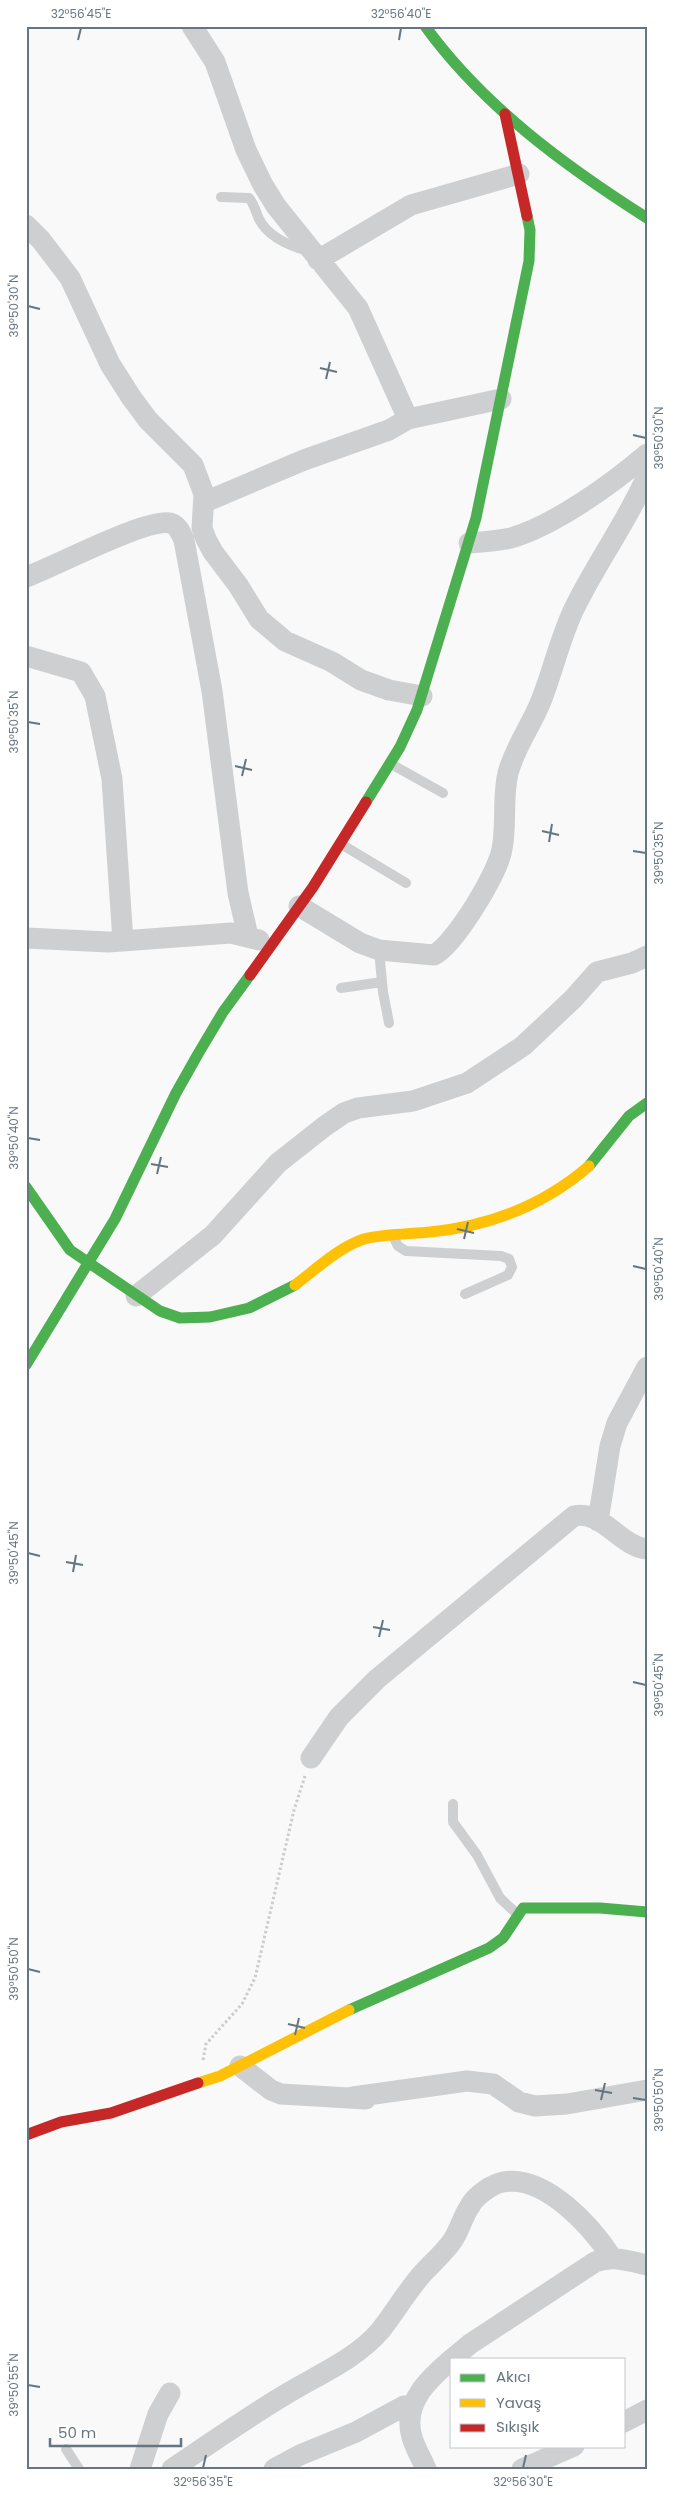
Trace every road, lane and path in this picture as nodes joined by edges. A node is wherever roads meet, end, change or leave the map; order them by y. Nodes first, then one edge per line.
1 (192, 26) edge
2 (425, 26) edge
3 (505, 114) junction
4 (519, 174) junction
5 (221, 197) dead end
6 (647, 218) edge
7 (27, 227) edge
8 (315, 256) junction
9 (501, 399) junction
10 (408, 419) junction
11 (647, 454) edge
12 (647, 476) edge
13 (205, 502) junction
14 (469, 543) junction
15 (26, 578) edge
16 (26, 656) edge
17 (422, 696) junction
18 (390, 764) junction
19 (443, 793) dead end
20 (340, 844) junction
21 (406, 883) dead end
22 (299, 906) junction
23 (248, 936) junction
24 (26, 938) edge
25 (123, 941) junction
26 (272, 945) junction
27 (379, 950) junction
28 (647, 956) edge
29 (382, 982) junction
30 (342, 988) dead end
31 (389, 1023) dead end
32 (647, 1103) edge
33 (26, 1187) edge
34 (394, 1235) junction
35 (88, 1263) junction
36 (465, 1294) dead end
37 (136, 1296) junction
38 (26, 1365) edge
39 (647, 1368) edge
40 (598, 1521) junction
41 (647, 1549) edge
42 (311, 1758) joint
43 (453, 1804) dead end
44 (647, 1912) edge
45 (517, 1914) junction
46 (240, 2066) junction
47 (209, 2080) junction
48 (647, 2090) edge
49 (353, 2097) junction
50 (403, 2103) dead end
51 (26, 2135) edge
52 (612, 2258) junction
53 (647, 2266) edge
54 (453, 2358) edge
55 (450, 2361) edge
56 (170, 2394) dead end
57 (412, 2405) junction
58 (647, 2410) edge
59 (626, 2421) edge
60 (569, 2448) edge
61 (66, 2449) dead end
62 (79, 2469) edge
63 (140, 2469) edge
64 (172, 2469) edge
65 (274, 2469) edge
66 (426, 2469) edge
67 (522, 2469) edge

1 - 8 street
2 - 3 street
3 - 4 street
3 - 6 street
4 - 8 street
4 - 9 street
5 - 8 lane
7 - 13 street
8 - 10 street
9 - 10 street
9 - 14 street
10 - 13 street
11 - 14 street
12 - 27 street
13 - 17 street
14 - 17 street
15 - 23 street
16 - 25 street
17 - 18 street
18 - 19 lane
18 - 20 street
20 - 21 lane
20 - 22 street
22 - 26 street
22 - 27 street
23 - 25 street
23 - 26 street
24 - 25 street
26 - 35 street
27 - 29 lane
28 - 37 street
29 - 30 lane
29 - 31 lane
32 - 34 street
33 - 35 street
34 - 36 lane
34 - 37 street
35 - 37 street
35 - 38 street
39 - 40 street
40 - 41 street
40 - 42 street
42 - 47 path
43 - 45 lane
44 - 45 street
45 - 46 street
46 - 47 street
46 - 49 street
47 - 51 street
48 - 49 street
49 - 50 street
52 - 53 street
52 - 54 street
52 - 64 street
55 - 57 street
56 - 63 street
57 - 65 street
57 - 66 street
58 - 59 street
60 - 67 street
61 - 62 lane

